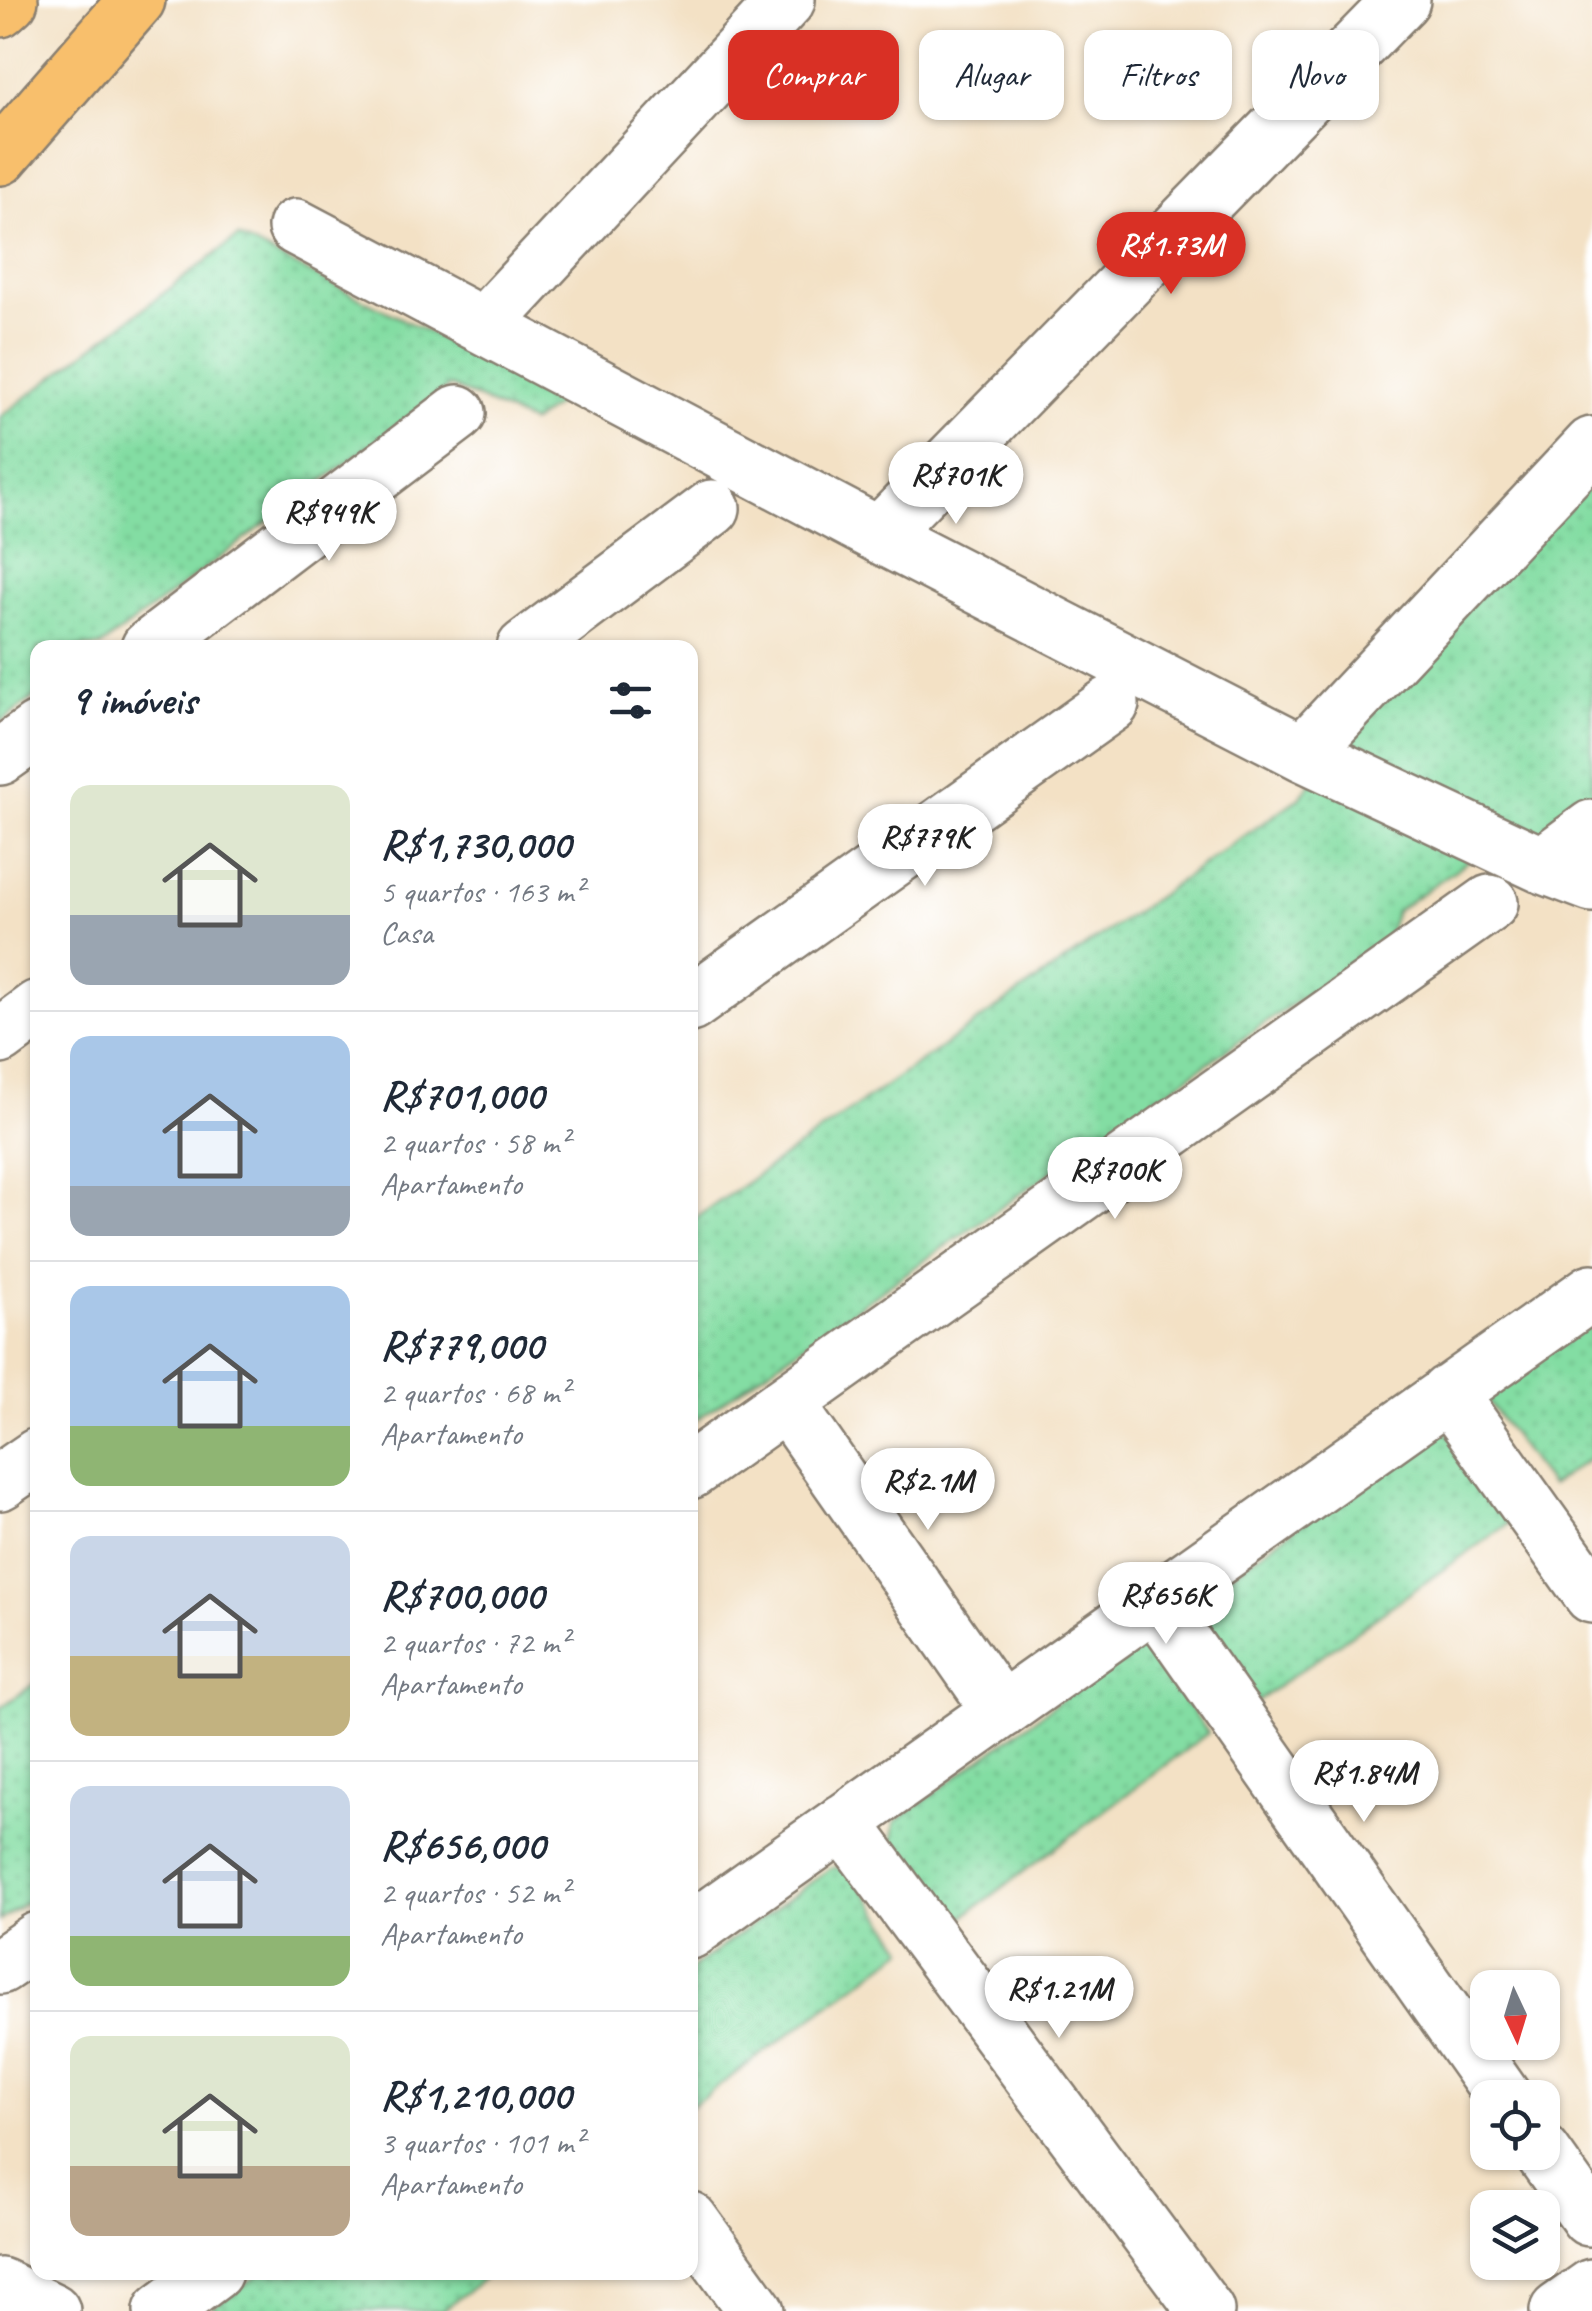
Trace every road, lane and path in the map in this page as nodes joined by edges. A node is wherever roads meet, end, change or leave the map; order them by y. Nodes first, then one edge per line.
1 (10, 0) edge
2 (113, 0) edge
3 (137, 0) edge
4 (787, 0) edge
5 (1402, 0) edge
6 (0, 9) edge
7 (0, 110) edge
8 (0, 157) edge
9 (296, 227) dead end
10 (484, 325) junction
11 (458, 413) dead end
12 (1592, 445) edge
13 (712, 508) dead end
14 (879, 535) junction
15 (160, 640) edge
16 (537, 640) edge
17 (1111, 704) dead end
18 (30, 736) edge
19 (1302, 753) junction
20 (0, 757) edge
21 (1592, 828) edge
22 (1567, 875) edge
23 (1490, 903) dead end
24 (698, 998) edge
25 (30, 1014) edge
26 (0, 1036) edge
27 (1592, 1292) edge
28 (1448, 1394) junction
29 (786, 1403) junction
30 (30, 1461) edge
31 (698, 1465) edge
32 (0, 1482) edge
33 (1592, 1596) edge
34 (1155, 1602) junction
35 (1001, 1711) junction
36 (843, 1822) junction
37 (698, 1926) edge
38 (1491, 2080) edge
39 (1555, 2170) edge
40 (1589, 2218) dead end
41 (698, 2231) edge
42 (203, 2280) edge
43 (0, 2286) edge
44 (1592, 2286) edge
45 (52, 2311) edge
46 (162, 2311) edge
47 (756, 2311) edge
48 (1206, 2311) edge
49 (1558, 2311) edge

1 - 6 main road
2 - 7 main road
3 - 8 main road
4 - 10 street
5 - 14 street
9 - 10 street
10 - 14 street
11 - 15 street
12 - 19 street
13 - 16 street
14 - 19 street
17 - 24 street
18 - 20 street
19 - 22 street
21 - 22 street
23 - 29 street
25 - 26 street
27 - 28 street
28 - 33 street
28 - 34 street
29 - 31 street
29 - 35 street
30 - 32 street
34 - 35 street
34 - 38 street
35 - 36 street
36 - 37 street
36 - 48 street
39 - 40 street
41 - 47 street
42 - 46 street
43 - 45 street
44 - 49 street

